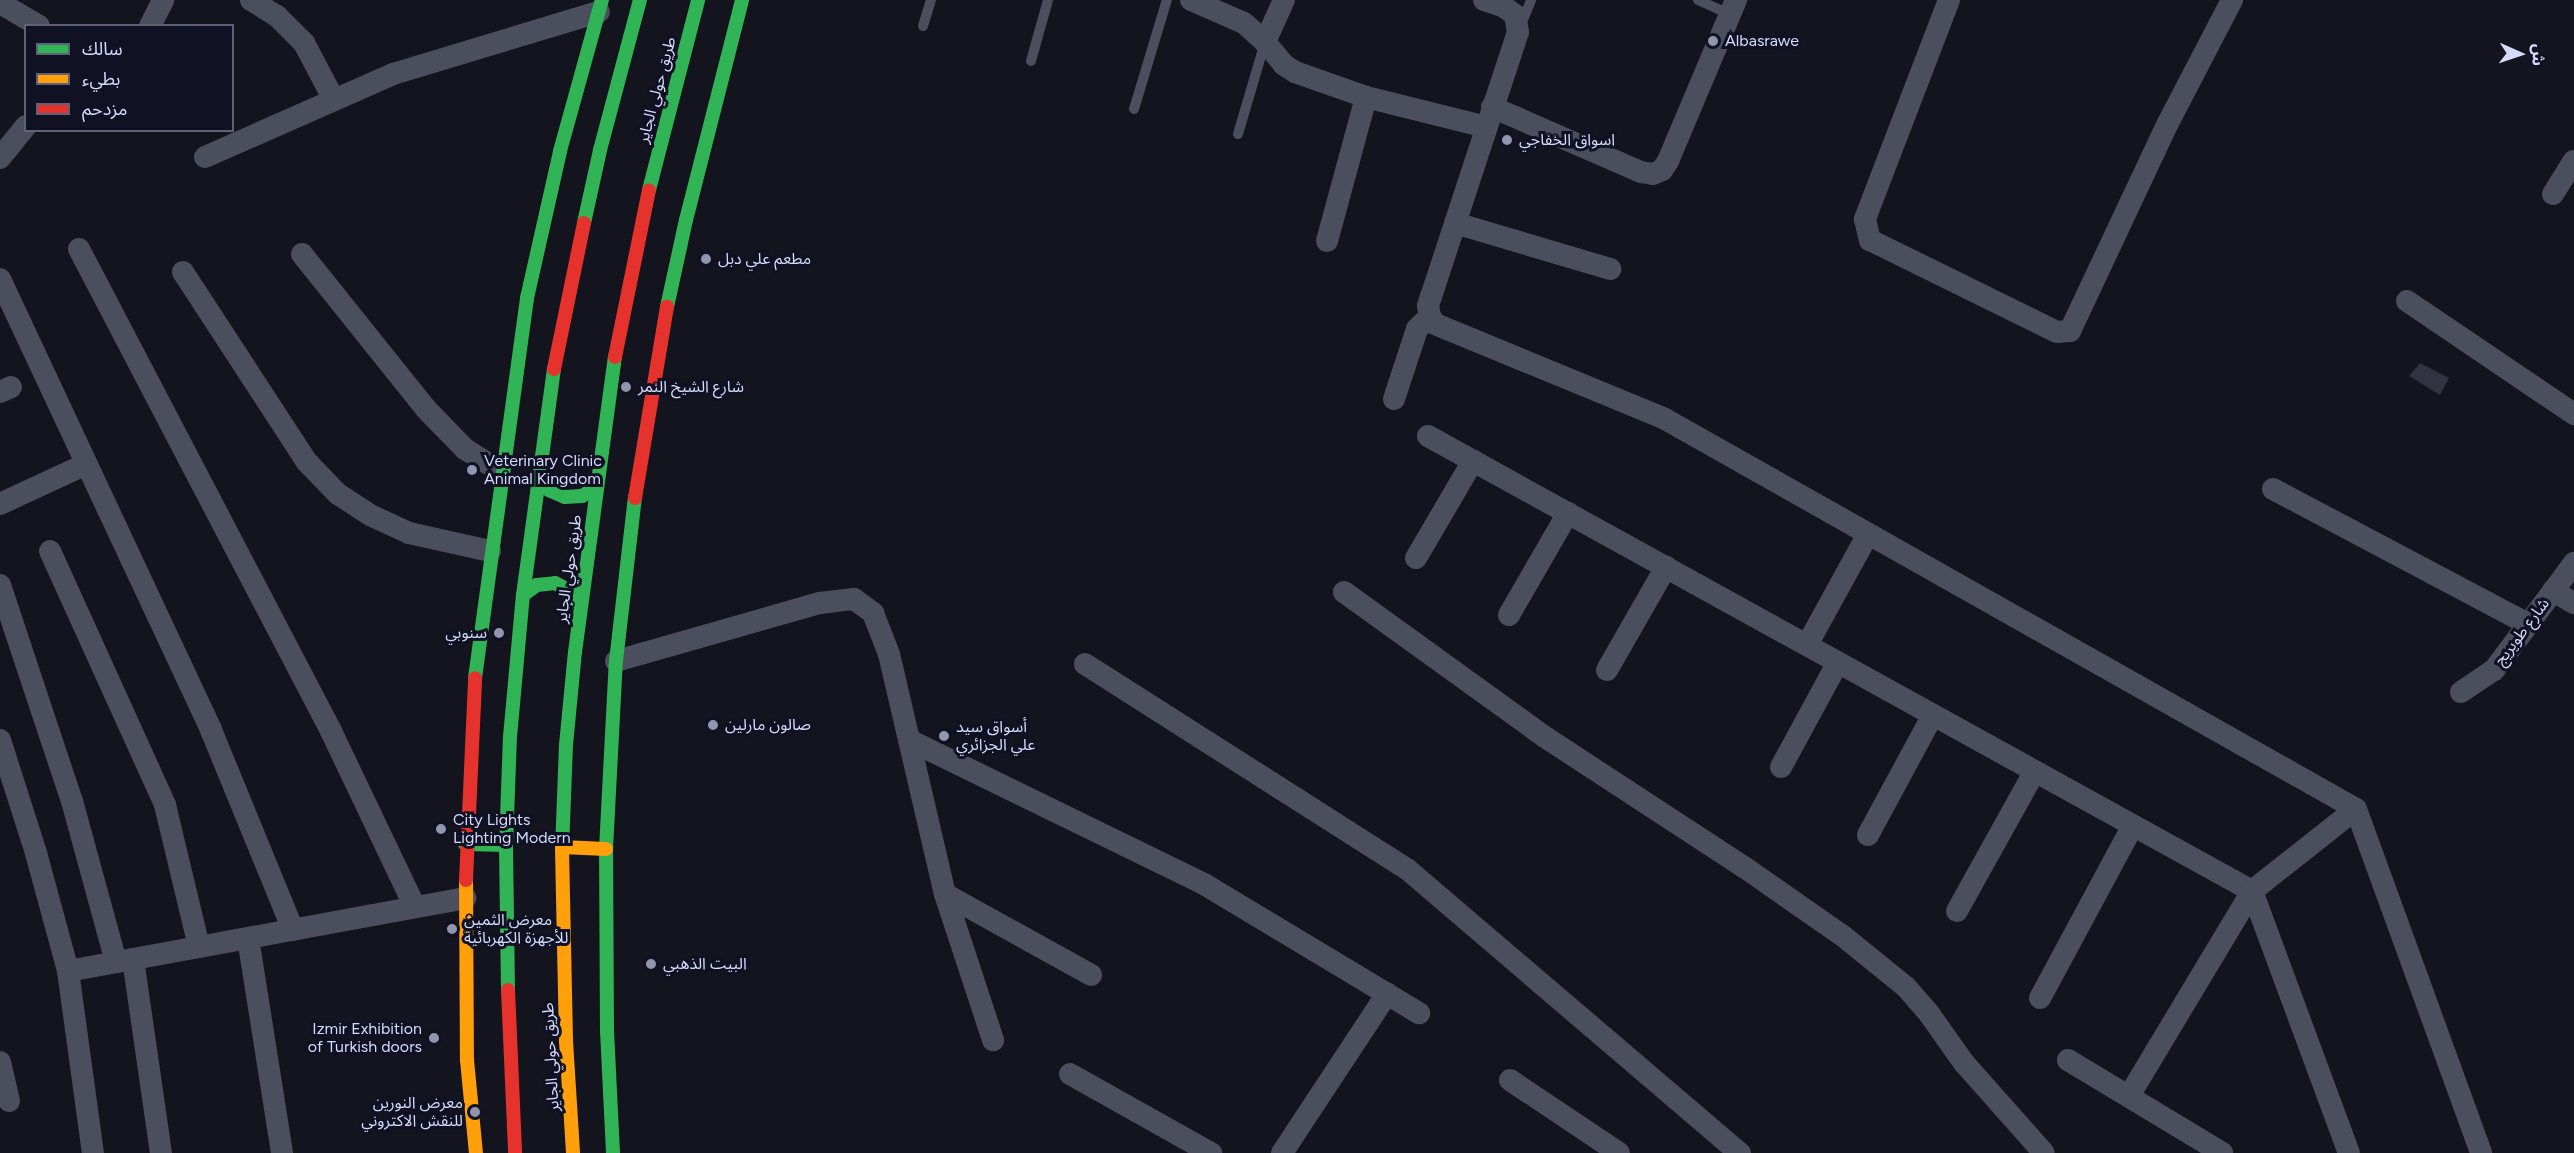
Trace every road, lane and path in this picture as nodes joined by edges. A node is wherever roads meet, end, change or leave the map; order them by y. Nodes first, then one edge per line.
1 (163, 0) edge
2 (251, 0) edge
3 (640, 0) edge
4 (698, 0) edge
5 (742, 0) edge
6 (931, 0) edge
7 (1048, 0) edge
8 (1167, 0) edge
9 (1191, 0) edge
10 (1284, 0) edge
11 (1484, 0) edge
12 (1531, 0) edge
13 (1698, 0) edge
14 (1949, 0) edge
15 (2232, 0) edge
16 (0, 3) edge
17 (600, 6) edge
18 (1733, 7) edge
19 (36, 24) edge
20 (151, 24) edge
21 (922, 26) dead end
22 (1518, 32) junction
23 (1265, 42) junction
24 (1031, 61) dead end
25 (1366, 97) junction
26 (334, 100) junction
27 (1134, 109) dead end
28 (1489, 117) junction
29 (24, 128) edge
30 (1238, 134) dead end
31 (206, 157) dead end
32 (0, 158) edge
33 (2574, 161) edge
34 (2553, 194) dead end
35 (1455, 223) junction
36 (1327, 241) dead end
37 (80, 249) dead end
38 (302, 254) dead end
39 (1610, 269) dead end
40 (183, 272) dead end
41 (0, 279) edge
42 (2407, 301) dead end
43 (1430, 316) junction
44 (1394, 399) dead end
45 (2574, 414) edge
46 (1428, 436) dead end
47 (1473, 460) junction
48 (86, 464) junction
49 (500, 471) junction
50 (538, 476) junction
51 (597, 487) junction
52 (2273, 489) dead end
53 (0, 504) edge
54 (1568, 513) junction
55 (1868, 536) junction
56 (50, 551) dead end
57 (490, 551) junction
58 (1416, 558) dead end
59 (2574, 563) edge
60 (1666, 567) junction
61 (0, 585) edge
62 (2553, 591) junction
63 (1344, 592) dead end
64 (523, 595) junction
65 (2574, 603) edge
66 (580, 604) junction
67 (1509, 615) dead end
68 (2528, 624) junction
69 (1807, 645) junction
70 (616, 661) junction
71 (1838, 662) junction
72 (1085, 664) dead end
73 (1607, 670) dead end
74 (2461, 692) dead end
75 (1933, 715) junction
76 (0, 740) edge
77 (909, 740) junction
78 (1781, 767) dead end
79 (2035, 771) junction
80 (2356, 809) junction
81 (2133, 825) junction
82 (1868, 835) dead end
83 (465, 844) junction
84 (506, 845) junction
85 (562, 848) junction
86 (606, 849) junction
87 (2252, 891) junction
88 (945, 894) junction
89 (465, 898) junction
90 (415, 907) junction
91 (1958, 911) dead end
92 (293, 930) junction
93 (248, 938) junction
94 (199, 947) junction
95 (124, 961) junction
96 (68, 971) junction
97 (1091, 975) dead end
98 (1387, 994) junction
99 (2040, 998) dead end
100 (1419, 1013) dead end
101 (993, 1040) dead end
102 (2068, 1060) dead end
103 (0, 1062) edge
104 (1070, 1074) dead end
105 (1510, 1080) dead end
106 (2129, 1095) junction
107 (9, 1101) dead end
108 (93, 1153) edge
109 (161, 1153) edge
110 (282, 1153) edge
111 (476, 1153) edge
112 (514, 1153) edge
113 (573, 1153) edge
114 (613, 1153) edge
115 (1210, 1153) edge
116 (1282, 1153) edge
117 (1618, 1153) edge
118 (1740, 1153) edge
119 (2044, 1153) edge
120 (2222, 1153) edge
121 (2349, 1153) edge
122 (2481, 1153) edge

1 - 20 street
2 - 26 street
3 - 50 main road
4 - 51 main road, طريق حولي الجاير
5 - 70 main road
6 - 21 lane
7 - 24 lane
8 - 27 lane
9 - 23 street
10 - 23 street
11 - 22 street
12 - 22 lane
13 - 18 lane
14 - 15 street
16 - 19 street
17 - 26 street
17 - 49 main road
18 - 28 street
22 - 28 street
23 - 25 street
23 - 30 lane
25 - 28 street
25 - 36 street
26 - 31 street
28 - 35 street
29 - 32 street
33 - 34 street
35 - 39 street
35 - 43 street
37 - 90 street
38 - 49 street
40 - 57 street
41 - 48 street
42 - 45 street
43 - 44 street
43 - 55 street
46 - 47 street
47 - 54 street
47 - 58 street
48 - 53 street
48 - 92 street
49 - 57 main road
50 - 51 main road
50 - 64 main road
51 - 66 main road, طريق حولي الجاير
52 - 68 street
54 - 60 street
54 - 67 street
55 - 69 street
55 - 80 street
56 - 94 street
57 - 83 main road
59 - 62 street, شارع طويريج
60 - 69 street
60 - 73 street
61 - 95 street
62 - 65 street
62 - 68 street, شارع طويريج
63 - 119 street
64 - 66 main road
64 - 84 main road
66 - 85 main road, طريق حولي الجاير
68 - 74 street, شارع طويريج
69 - 71 street
70 - 77 street
70 - 86 main road
71 - 75 street
71 - 78 street
72 - 118 street
75 - 79 street
75 - 82 street
76 - 96 street
77 - 88 street
77 - 98 street
79 - 81 street
79 - 91 street
80 - 87 street
80 - 122 street
81 - 87 street
81 - 99 street
83 - 84 main road
83 - 89 main road
84 - 112 main road
85 - 86 main road
85 - 113 main road, طريق حولي الجاير
86 - 114 main road
87 - 106 street
87 - 121 street
88 - 97 street
88 - 101 street
89 - 90 street
89 - 111 main road
90 - 92 street
92 - 93 street
93 - 94 street
93 - 110 street
94 - 95 street
95 - 96 street
95 - 109 street
96 - 108 street
98 - 100 street
98 - 116 street
102 - 106 street
103 - 107 street
104 - 115 street
105 - 117 street
106 - 120 street

